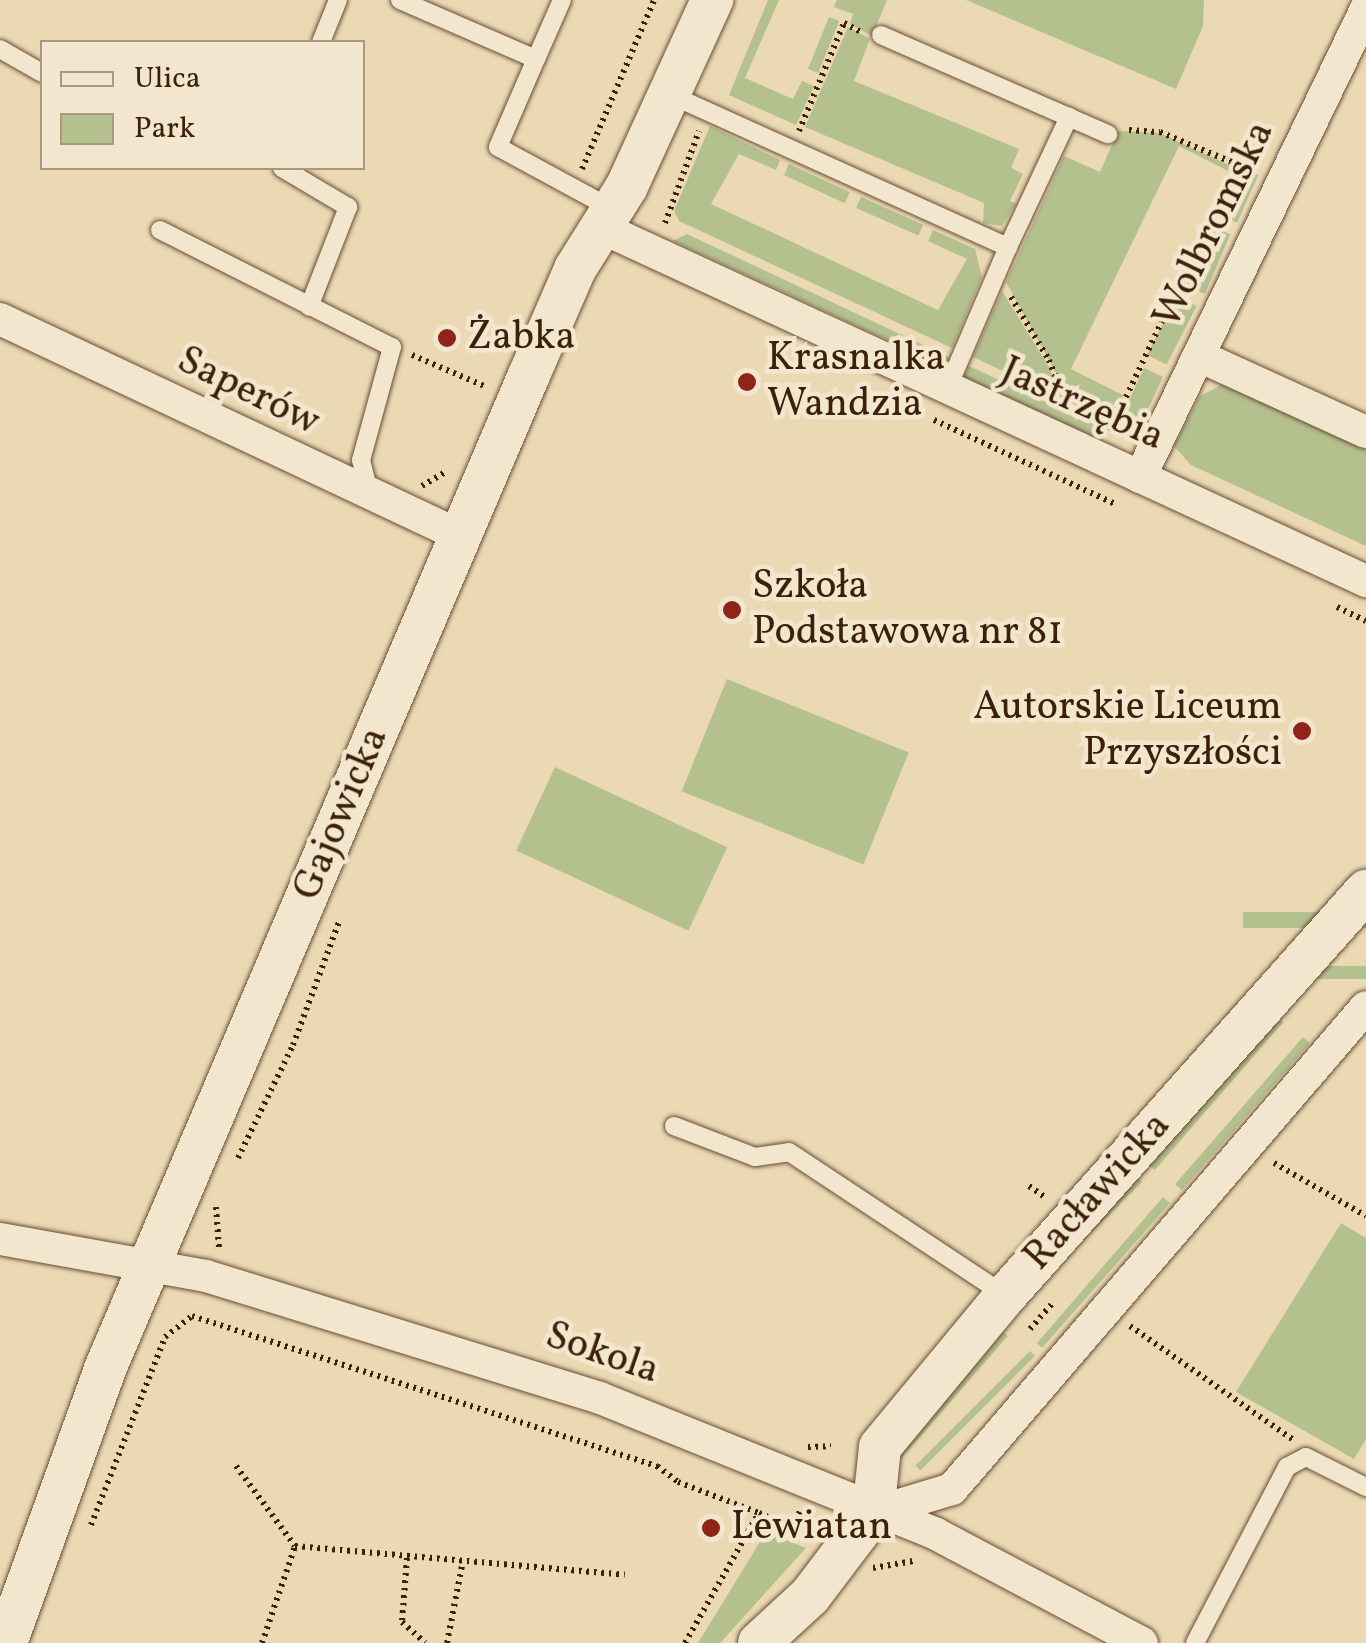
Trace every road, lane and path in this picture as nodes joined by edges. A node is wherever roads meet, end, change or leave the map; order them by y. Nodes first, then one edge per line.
1 (338, 0) edge
2 (400, 0) edge
3 (562, 0) edge
4 (712, 0) edge
5 (1366, 9) edge
6 (881, 35) joint
7 (321, 40) edge
8 (0, 49) edge
9 (536, 59) junction
10 (40, 71) edge
11 (670, 96) junction
12 (1068, 117) junction
13 (780, 127) dead end
14 (1108, 134) joint
15 (1236, 166) junction
16 (285, 170) edge
17 (1263, 176) dead end
18 (607, 218) junction
19 (160, 230) dead end
20 (1008, 247) junction
21 (996, 276) junction
22 (309, 307) junction
23 (0, 319) edge
24 (392, 347) junction
25 (1199, 356) junction
26 (484, 386) dead end
27 (946, 390) junction
28 (1067, 406) dead end
29 (1110, 431) dead end
30 (1366, 432) edge
31 (1140, 476) junction
32 (370, 498) junction
33 (462, 536) junction
34 (1366, 582) edge
35 (1366, 891) edge
36 (326, 965) dead end
37 (1366, 1008) edge
38 (674, 1126) dead end
39 (1268, 1160) dead end
40 (232, 1170) dead end
41 (220, 1196) dead end
42 (1366, 1216) edge
43 (0, 1239) edge
44 (216, 1253) dead end
45 (149, 1264) junction
46 (1005, 1296) junction
47 (1124, 1323) dead end
48 (1306, 1457) junction
49 (236, 1466) dead end
50 (1366, 1487) edge
51 (806, 1500) dead end
52 (759, 1513) junction
53 (873, 1513) junction
54 (89, 1530) dead end
55 (295, 1546) junction
56 (407, 1558) junction
57 (462, 1566) junction
58 (625, 1575) dead end
59 (6, 1643) edge
60 (262, 1643) edge
61 (425, 1643) edge
62 (446, 1643) edge
63 (685, 1643) edge
64 (758, 1643) edge
65 (1142, 1643) edge
66 (1196, 1643) edge

1 - 7 lane
2 - 9 lane
3 - 9 lane
4 - 11 street, Gajowicka
5 - 25 street, Wolbromska
6 - 12 lane
6 - 13 path
8 - 10 lane
9 - 18 lane
11 - 18 street, Gajowicka
11 - 20 lane
12 - 14 lane
12 - 20 lane
14 - 15 path
15 - 17 path
15 - 29 path
16 - 22 lane
18 - 27 street, Jastrzębia
18 - 33 street, Gajowicka
19 - 22 lane
20 - 21 lane
21 - 27 lane
21 - 28 path
22 - 24 lane
23 - 32 street, Saperów
24 - 26 path
24 - 32 lane
25 - 30 street
25 - 31 street, Wolbromska
27 - 31 street, Jastrzębia
31 - 34 street, Jastrzębia
32 - 33 street, Saperów
33 - 45 street, Gajowicka
35 - 46 street, Racławicka
36 - 40 path
37 - 53 street, Racławicka
38 - 46 lane
39 - 42 path
41 - 44 path
43 - 45 street, Sokola
45 - 53 street, Sokola
45 - 59 street, Gajowicka
46 - 53 street, Racławicka
47 - 48 path
48 - 50 lane
48 - 66 lane
49 - 55 path
51 - 52 path
52 - 54 path
52 - 63 path
53 - 64 street
53 - 65 street, Sokola
55 - 56 path
55 - 60 path
56 - 57 path
56 - 61 path
57 - 58 path
57 - 62 path

